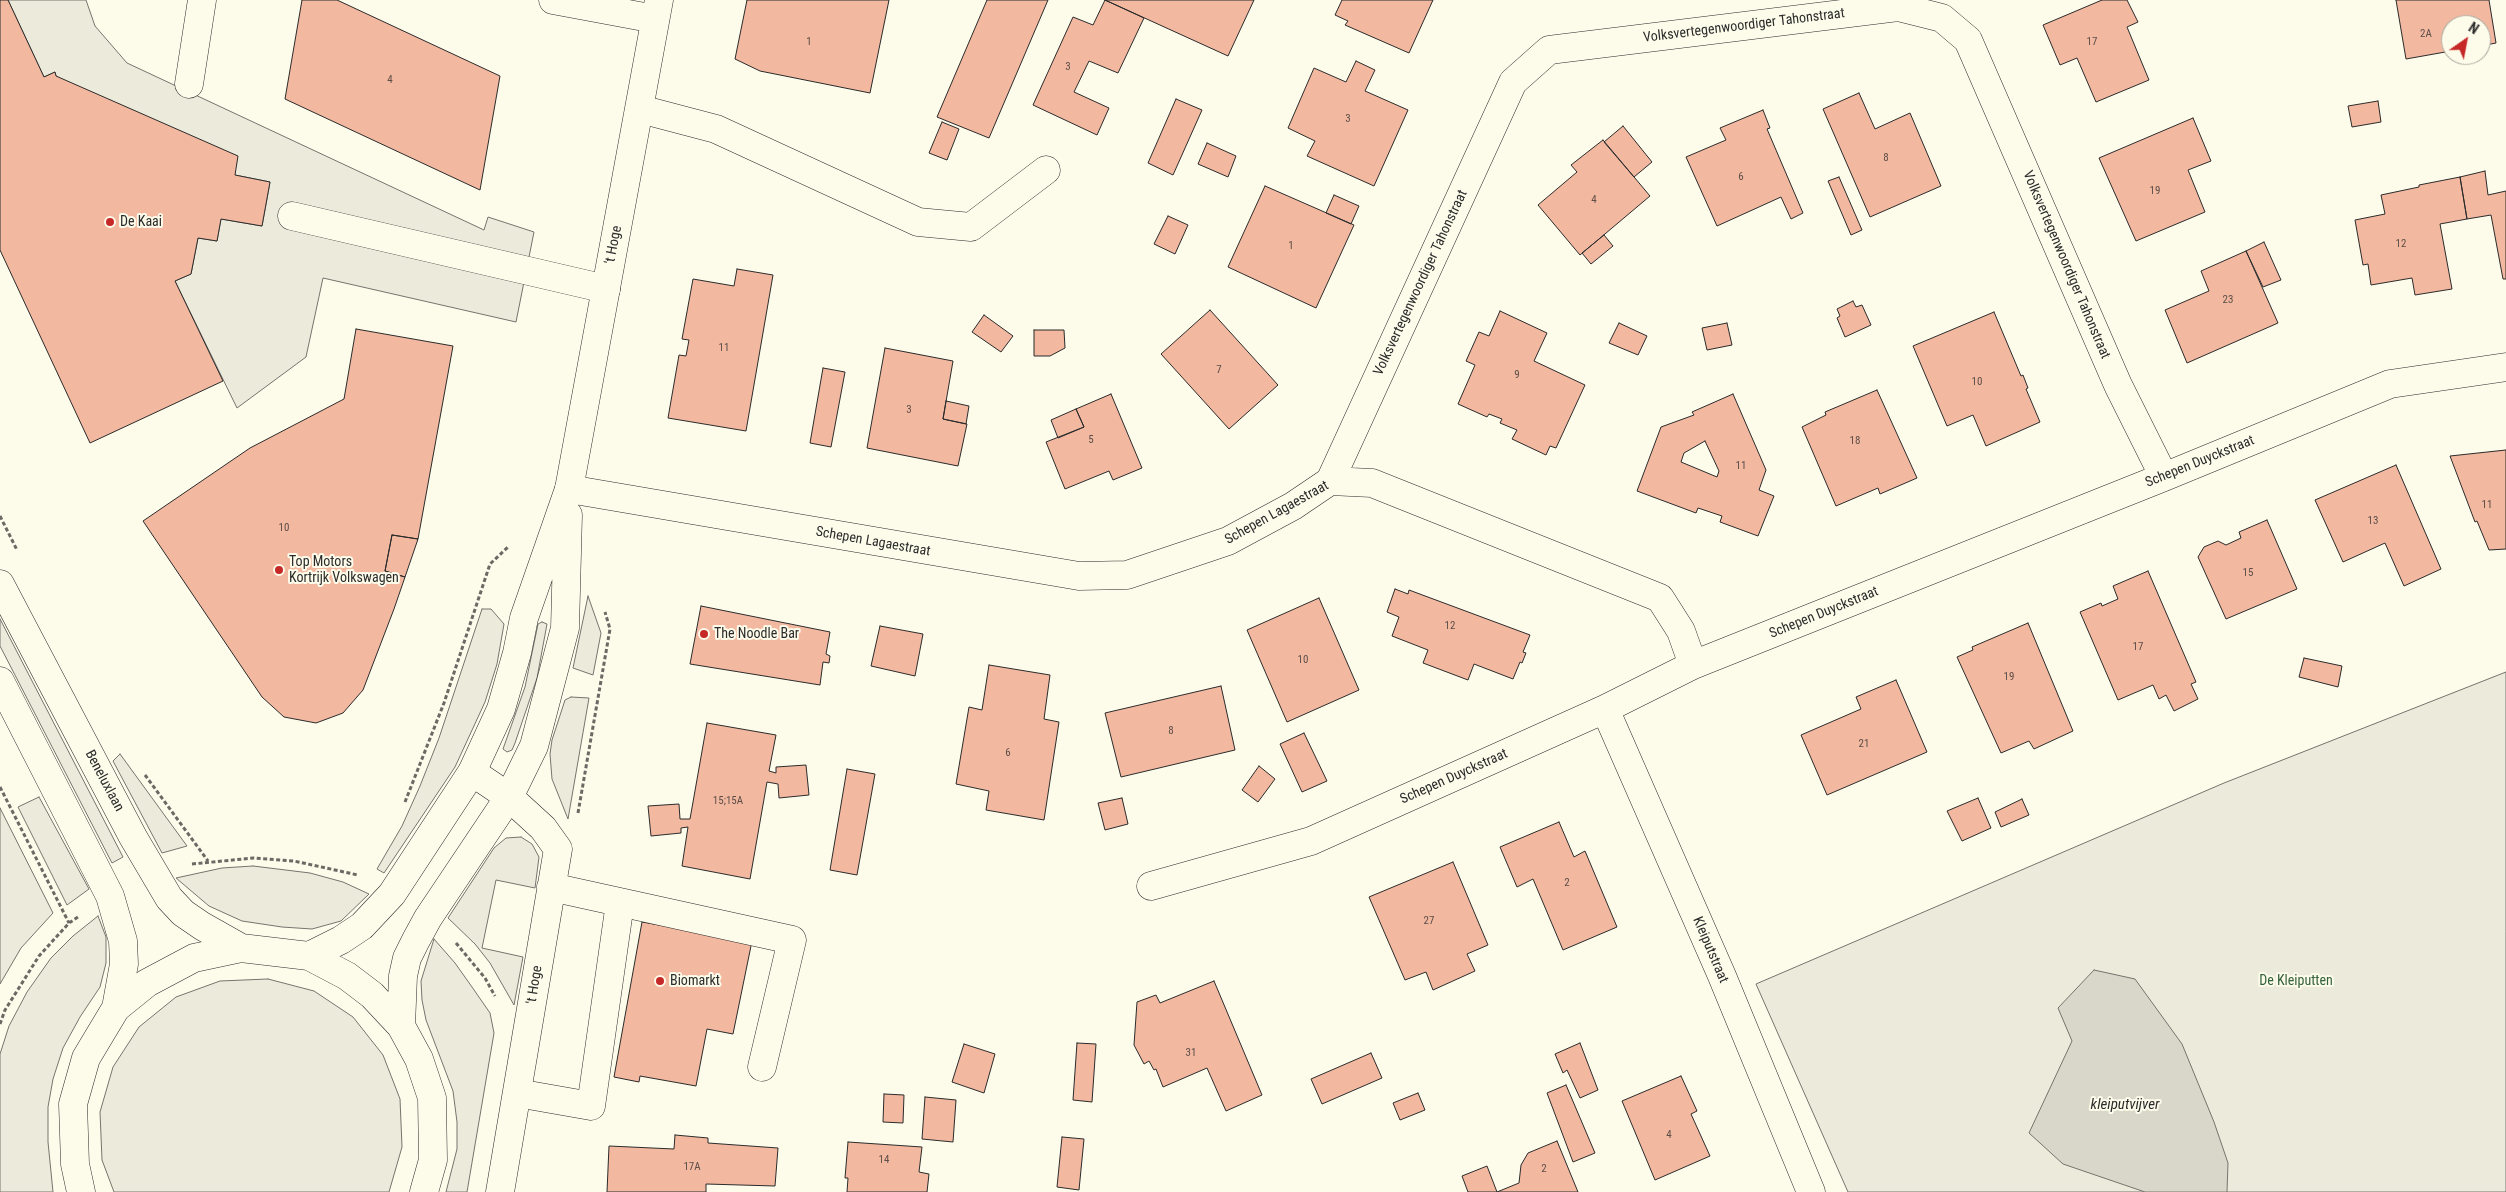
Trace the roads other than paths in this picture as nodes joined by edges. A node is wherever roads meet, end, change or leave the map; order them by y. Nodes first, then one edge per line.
1 (202, 0) edge
2 (553, 0) edge
3 (657, 10) edge
4 (189, 84) dead end
5 (640, 109) junction
6 (1046, 170) dead end
7 (292, 216) dead end
8 (606, 289) junction
9 (2506, 367) edge
10 (2164, 477) junction
11 (1330, 481) junction
12 (569, 489) junction
13 (0, 584) edge
14 (1693, 665) junction
15 (0, 681) edge
16 (1604, 709) junction
17 (472, 772) junction
18 (509, 797) junction
19 (1152, 886) dead end
20 (552, 887) junction
21 (620, 903) junction
22 (241, 948) junction
23 (309, 956) junction
24 (116, 1008) junction
25 (401, 1026) junction
26 (762, 1067) dead end
27 (517, 1093) junction
28 (1808, 1191) edge
29 (81, 1192) edge
30 (424, 1192) edge
31 (500, 1192) edge

1 - 4 street
2 - 3 street
3 - 5 street, 't Hoge
5 - 6 street
5 - 8 street, 't Hoge
7 - 8 street
8 - 12 street, 't Hoge
9 - 10 street, Schepen Duyckstraat
10 - 11 street, Volksvertegenwoordiger Tahonstraat
10 - 14 street, Schepen Duyckstraat
11 - 12 street, Schepen Lagaestraat
11 - 14 street, Schepen Lagaestraat
12 - 17 street, 't Hoge
12 - 18 street, 't Hoge
13 - 22 street, Beneluxlaan
14 - 16 street, Schepen Duyckstraat
15 - 24 street
16 - 19 street, Schepen Duyckstraat
16 - 28 street, Kleiputstraat
17 - 18 street, 't Hoge
17 - 23 street, 't Hoge
18 - 20 street, 't Hoge
18 - 25 street, 't Hoge
20 - 21 street
20 - 27 street, 't Hoge
21 - 26 street
21 - 27 street
22 - 23 street
22 - 24 street
23 - 25 street
24 - 29 street
25 - 30 street
27 - 31 street, 't Hoge

